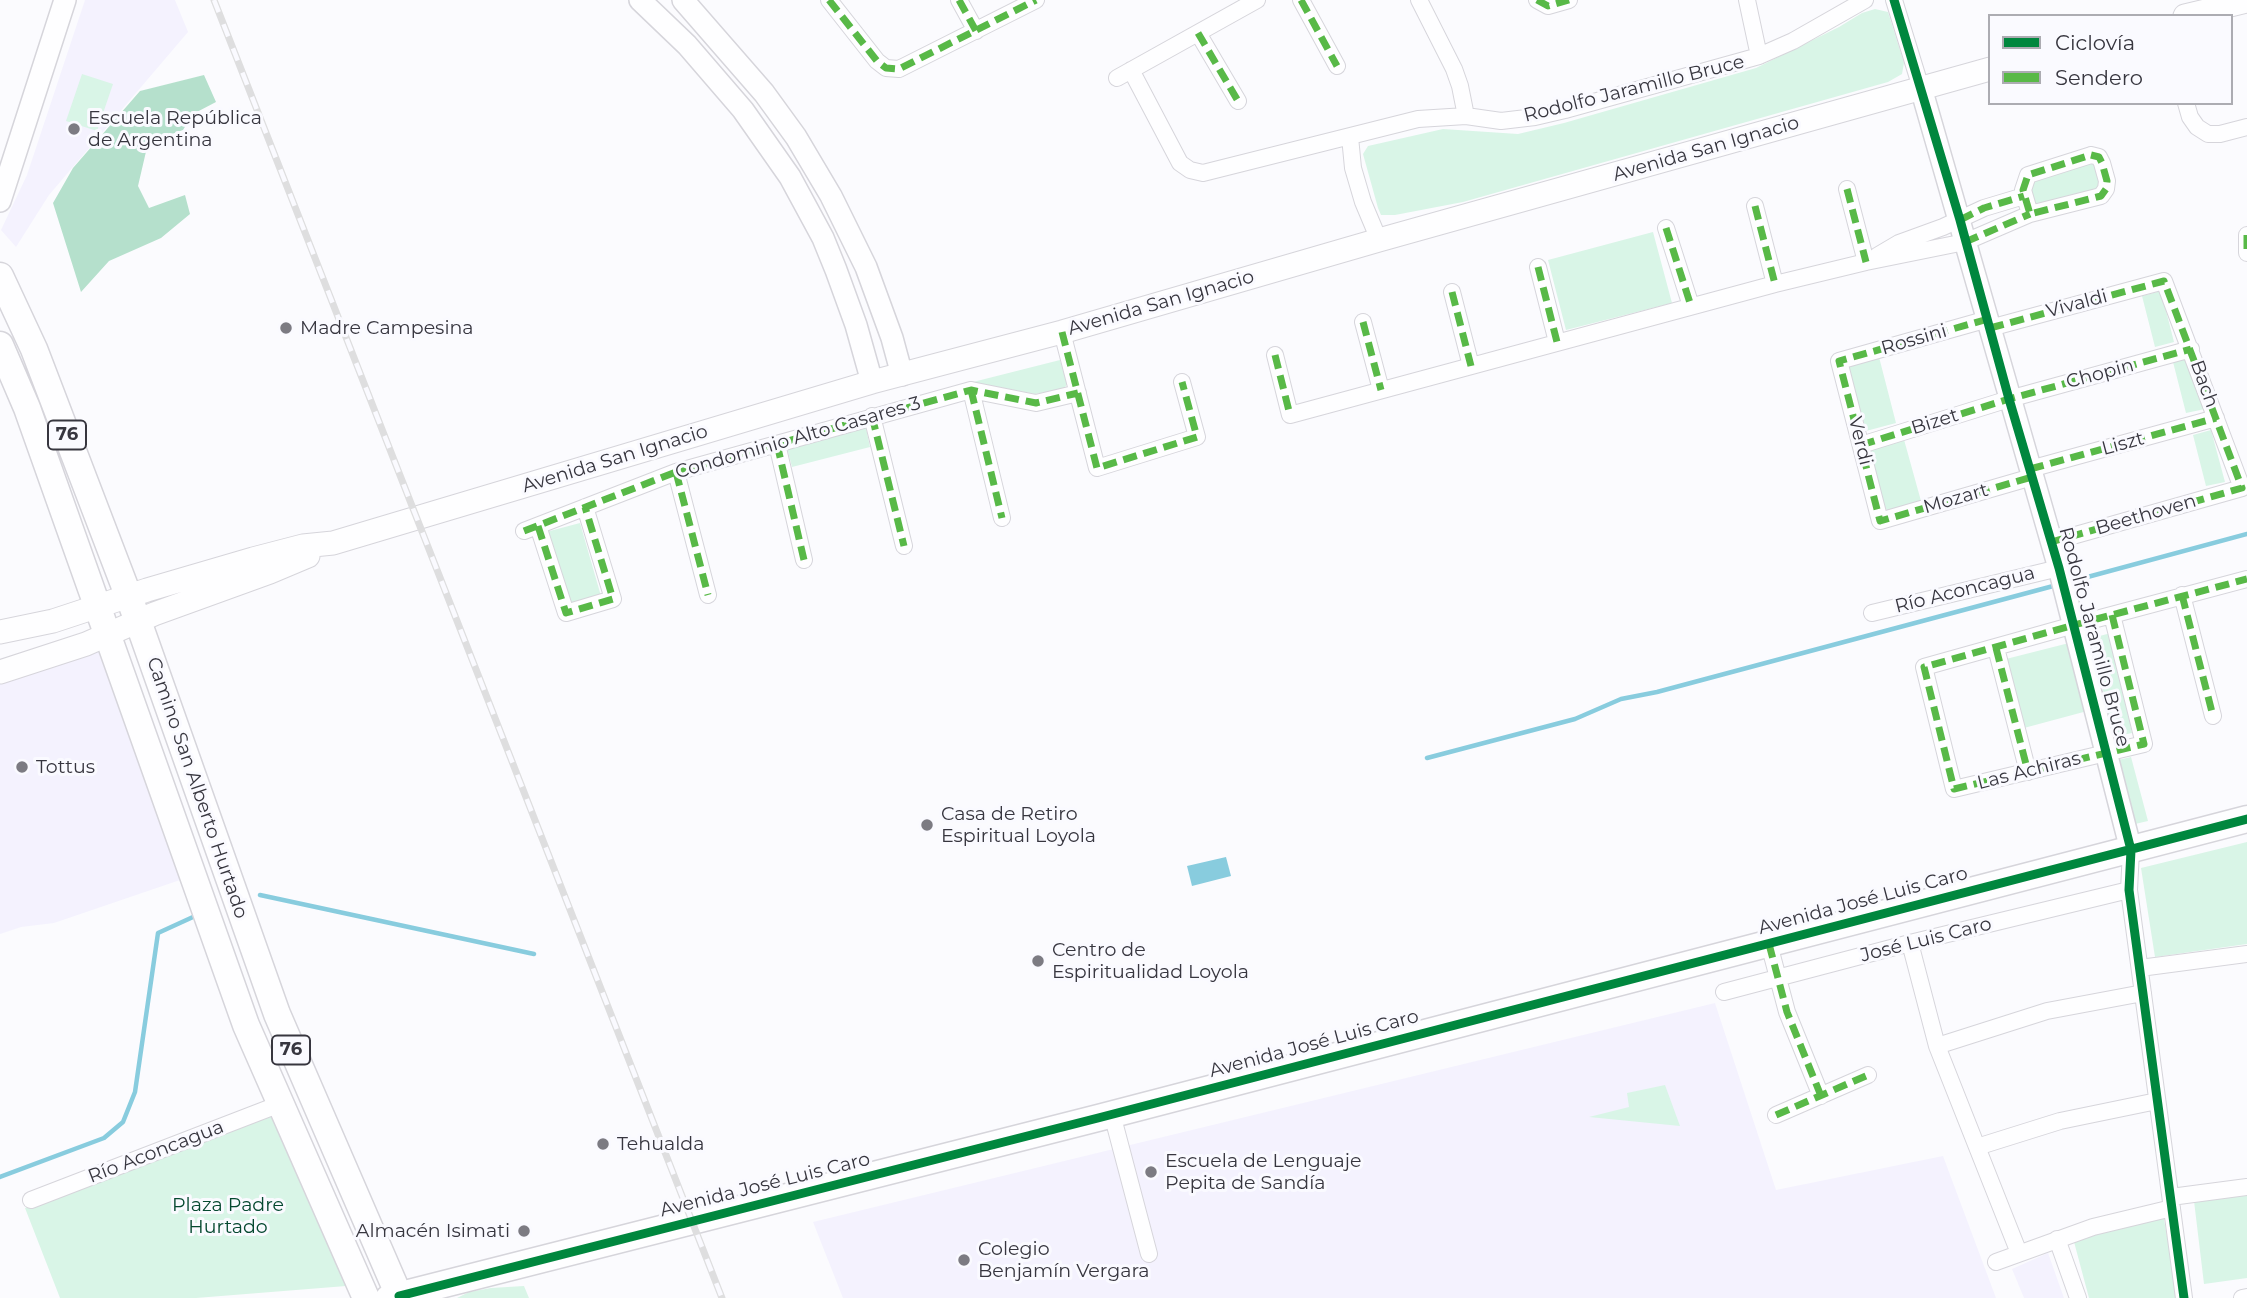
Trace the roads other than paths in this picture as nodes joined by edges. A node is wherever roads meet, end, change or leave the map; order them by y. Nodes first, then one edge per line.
1 (65, 0) edge
2 (640, 0) edge
3 (683, 0) edge
4 (829, 0) edge
5 (959, 0) edge
6 (1036, 0) edge
7 (1257, 0) edge
8 (1301, 0) edge
9 (1419, 0) edge
10 (1569, 0) edge
11 (1747, 0) edge
12 (1865, 0) edge
13 (1894, 0) edge
14 (2247, 1) edge
15 (1543, 3) edge
16 (2193, 14) edge
17 (976, 32) junction
18 (1198, 33) junction
19 (1759, 57) junction
20 (1336, 66) dead end
21 (1988, 70) edge
22 (1921, 89) junction
23 (764, 93) junction
24 (1238, 101) dead end
25 (2187, 105) edge
26 (743, 110) junction
27 (1466, 117) junction
28 (2247, 127) edge
29 (1350, 137) junction
30 (1847, 189) dead end
31 (831, 196) junction
32 (2024, 196) junction
33 (0, 201) edge
34 (1755, 206) dead end
35 (807, 208) junction
36 (2030, 214) junction
37 (1960, 220) junction
38 (1666, 228) dead end
39 (2247, 235) edge
40 (1379, 240) junction
41 (1965, 242) junction
42 (2247, 253) edge
43 (1866, 262) junction
44 (1538, 267) dead end
45 (0, 276) edge
46 (2164, 281) joint
47 (1776, 284) junction
48 (1452, 292) dead end
49 (1691, 306) junction
50 (1363, 322) dead end
51 (1989, 324) junction
52 (1062, 332) junction
53 (1557, 342) junction
54 (0, 345) edge
55 (2191, 349) junction
56 (1275, 355) dead end
57 (1839, 361) joint
58 (1471, 366) junction
59 (902, 375) junction
60 (872, 382) junction
61 (1182, 382) dead end
62 (971, 390) junction
63 (1381, 390) junction
64 (1078, 393) junction
65 (2008, 399) junction
66 (872, 416) junction
67 (2216, 418) junction
68 (777, 444) junction
69 (1861, 445) junction
70 (676, 472) junction
71 (2031, 473) junction
72 (2242, 488) joint
73 (585, 507) junction
74 (1002, 518) dead end
75 (1880, 521) joint
76 (2051, 542) junction
77 (333, 543) junction
78 (904, 546) dead end
79 (804, 560) dead end
80 (2059, 568) junction
81 (2247, 579) edge
82 (708, 595) dead end
83 (2182, 595) junction
84 (127, 597) junction
85 (97, 606) junction
86 (1872, 613) dead end
87 (2112, 615) junction
88 (138, 621) junction
89 (2074, 625) junction
90 (0, 632) edge
91 (107, 635) junction
92 (1996, 648) junction
93 (0, 672) edge
94 (2213, 716) dead end
95 (2107, 752) junction
96 (2028, 772) junction
97 (2247, 819) edge
98 (2131, 850) junction
99 (2129, 890) junction
100 (1910, 943) junction
101 (1769, 944) junction
102 (2247, 954) edge
103 (2140, 968) junction
104 (1778, 977) junction
105 (1724, 992) dead end
106 (2143, 993) junction
107 (1937, 1046) junction
108 (1868, 1076) dead end
109 (1821, 1096) junction
110 (2157, 1101) junction
111 (280, 1104) junction
112 (1112, 1115) junction
113 (1776, 1115) dead end
114 (1977, 1147) junction
115 (2247, 1187) edge
116 (31, 1200) dead end
117 (2171, 1202) junction
118 (2057, 1239) junction
119 (1149, 1254) dead end
120 (2019, 1254) junction
121 (1996, 1262) dead end
122 (396, 1297) edge
123 (366, 1298) edge
124 (2078, 1298) edge
125 (2184, 1298) edge

1 - 33 street
2 - 26 street
3 - 23 street
4 - 17 street
5 - 17 street
6 - 17 street
7 - 18 street
8 - 20 street
9 - 27 street
10 - 15 street
11 - 19 street
12 - 19 street, Rodolfo Jaramillo Bruce
13 - 22 street, Rodolfo Jaramillo Bruce
14 - 16 main road
18 - 24 street
18 - 29 street, Rodolfo Jaramillo Bruce
19 - 27 street, Rodolfo Jaramillo Bruce
21 - 22 main road, Avenida San Ignacio
22 - 37 street, Rodolfo Jaramillo Bruce
22 - 40 main road, Avenida San Ignacio
23 - 26 street
23 - 31 street
25 - 28 street
26 - 35 street
27 - 29 street, Rodolfo Jaramillo Bruce
29 - 40 street
30 - 43 street
31 - 35 street
31 - 59 street
32 - 36 street
32 - 36 street
32 - 37 street
34 - 47 street
35 - 60 street
36 - 41 street
37 - 41 street, Rodolfo Jaramillo Bruce
37 - 43 street
38 - 49 street
39 - 42 street
40 - 52 main road, Avenida San Ignacio
41 - 43 street
41 - 51 street, Rodolfo Jaramillo Bruce
43 - 47 street
44 - 53 street
45 - 84 main road, Camino San Alberto Hurtado / 76
46 - 51 street, Vivaldi
46 - 55 street, Bach
47 - 49 street
48 - 58 street
49 - 53 street
50 - 63 street
51 - 57 street, Rossini
51 - 65 street, Rodolfo Jaramillo Bruce
52 - 59 main road, Avenida San Ignacio
52 - 64 street
53 - 58 street
54 - 85 main road, Camino San Alberto Hurtado / 76
55 - 65 street, Chopin
55 - 67 street, Bach
56 - 63 street
57 - 69 street, Verdi
58 - 63 street
59 - 60 main road, Avenida San Ignacio
60 - 77 main road, Avenida San Ignacio
61 - 64 street
62 - 64 street, Condominio Alto Casares 3
62 - 66 street, Condominio Alto Casares 3
62 - 74 street
65 - 69 street, Bizet
65 - 71 street, Rodolfo Jaramillo Bruce
66 - 68 street, Condominio Alto Casares 3
66 - 78 street
67 - 71 street, Liszt
67 - 72 street, Bach
68 - 70 street, Condominio Alto Casares 3
68 - 79 street
69 - 75 street, Verdi
70 - 73 street, Condominio Alto Casares 3
70 - 82 street
71 - 75 street, Mozart
71 - 76 street, Rodolfo Jaramillo Bruce
72 - 76 street, Beethoven
73 - 73 street, Condominio Alto Casares 3
76 - 80 street, Rodolfo Jaramillo Bruce
77 - 84 main road, Avenida San Ignacio
77 - 88 main road, Avenida San Ignacio
80 - 86 street, Río Aconcagua
80 - 89 street, Rodolfo Jaramillo Bruce
81 - 83 street
83 - 87 street
83 - 94 street
84 - 85 main road, Avenida San Ignacio
84 - 88 main road, Camino San Alberto Hurtado / 76
85 - 90 main road, Avenida San Ignacio
85 - 91 main road, Camino San Alberto Hurtado / 76
87 - 89 street
87 - 95 street, Las Achiras
88 - 91 main road, Avenida San Ignacio
88 - 122 main road, Camino San Alberto Hurtado / 76
89 - 92 street
89 - 95 street, Rodolfo Jaramillo Bruce
91 - 93 main road, Avenida San Ignacio
91 - 111 main road, Camino San Alberto Hurtado / 76
92 - 96 street
92 - 96 street, Las Achiras
95 - 96 street, Las Achiras
95 - 98 street, Rodolfo Jaramillo Bruce
97 - 98 main road, Avenida José Luis Caro
98 - 99 street, Rodolfo Jaramillo Bruce
98 - 101 main road, Avenida José Luis Caro
99 - 100 street, José Luis Caro
99 - 103 street, Rodolfo Jaramillo Bruce
100 - 104 street, José Luis Caro
100 - 107 street
101 - 104 street
101 - 112 main road, Avenida José Luis Caro
102 - 103 street
103 - 106 street, Rodolfo Jaramillo Bruce
104 - 105 street, José Luis Caro
104 - 109 street
106 - 107 street
106 - 110 street, Rodolfo Jaramillo Bruce
107 - 114 street
108 - 109 street
109 - 113 street
110 - 114 street
110 - 117 street, Rodolfo Jaramillo Bruce
111 - 116 street, Río Aconcagua
111 - 123 main road, Camino San Alberto Hurtado / 76
112 - 119 street
112 - 122 main road, Avenida José Luis Caro
114 - 120 street
115 - 117 street
117 - 118 street
117 - 125 street, Rodolfo Jaramillo Bruce
118 - 120 street
118 - 124 street
120 - 121 street

